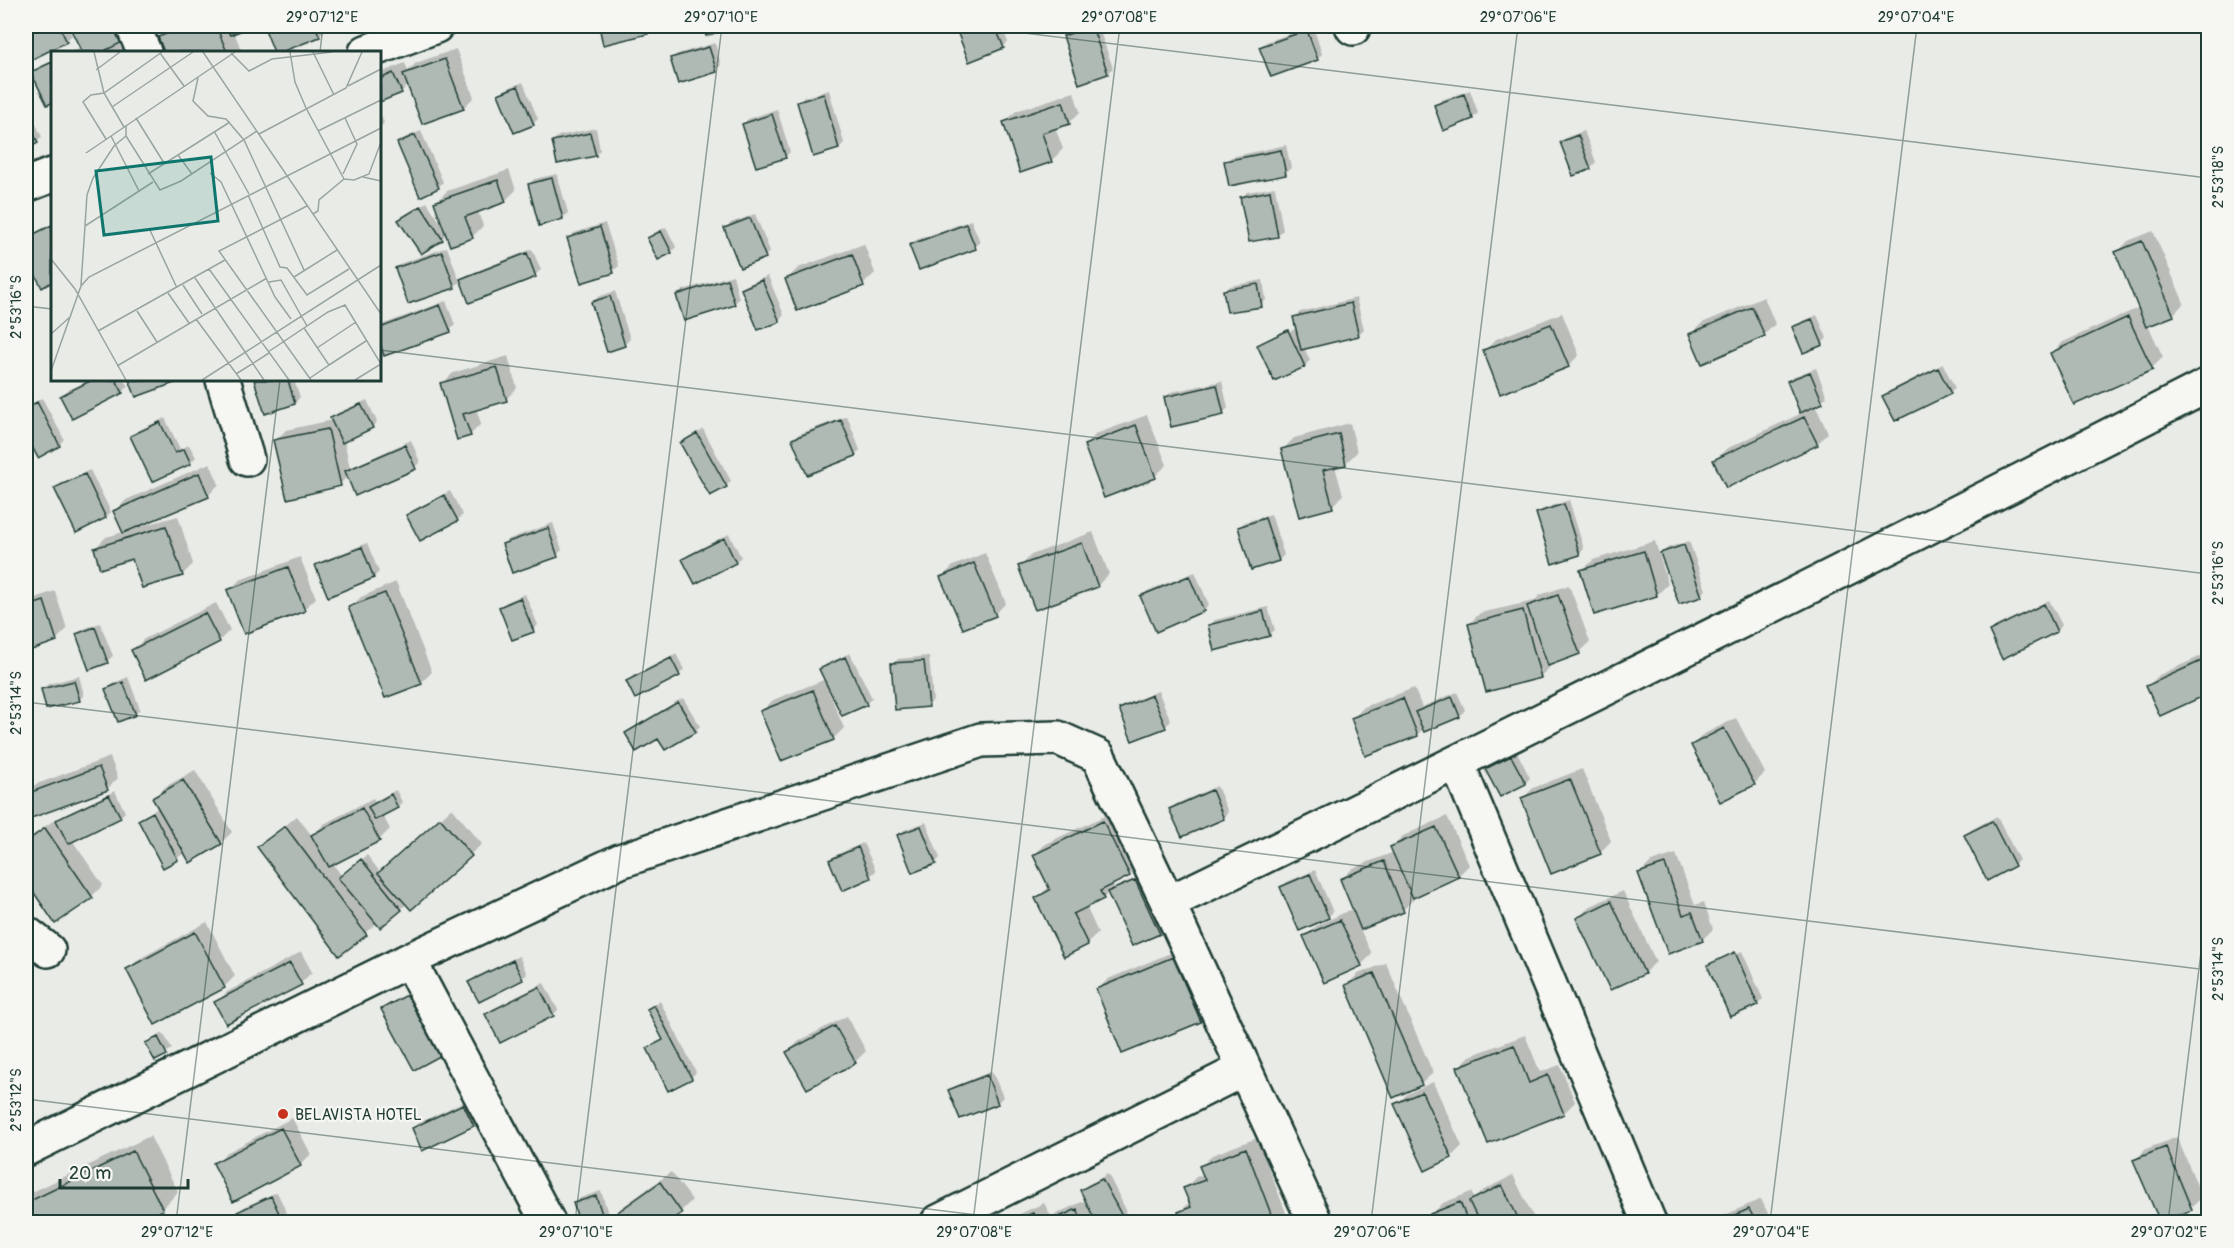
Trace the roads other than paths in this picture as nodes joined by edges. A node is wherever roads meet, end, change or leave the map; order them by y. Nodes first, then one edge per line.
1 (134, 26) edge
2 (436, 26) edge
3 (144, 51) edge
4 (369, 51) edge
5 (51, 175) edge
6 (26, 185) edge
7 (223, 381) edge
8 (2208, 385) edge
9 (247, 459) dead end
10 (1457, 763) junction
11 (1168, 903) junction
12 (409, 960) junction
13 (1244, 1069) junction
14 (26, 1149) edge
15 (548, 1222) edge
16 (938, 1222) edge
17 (1315, 1222) edge
18 (1649, 1222) edge

1 - 3 street
2 - 4 street
5 - 6 street
7 - 9 street
8 - 10 street
10 - 11 street
10 - 18 street
11 - 12 street
11 - 13 street
12 - 14 street
12 - 15 street
13 - 16 street
13 - 17 street

